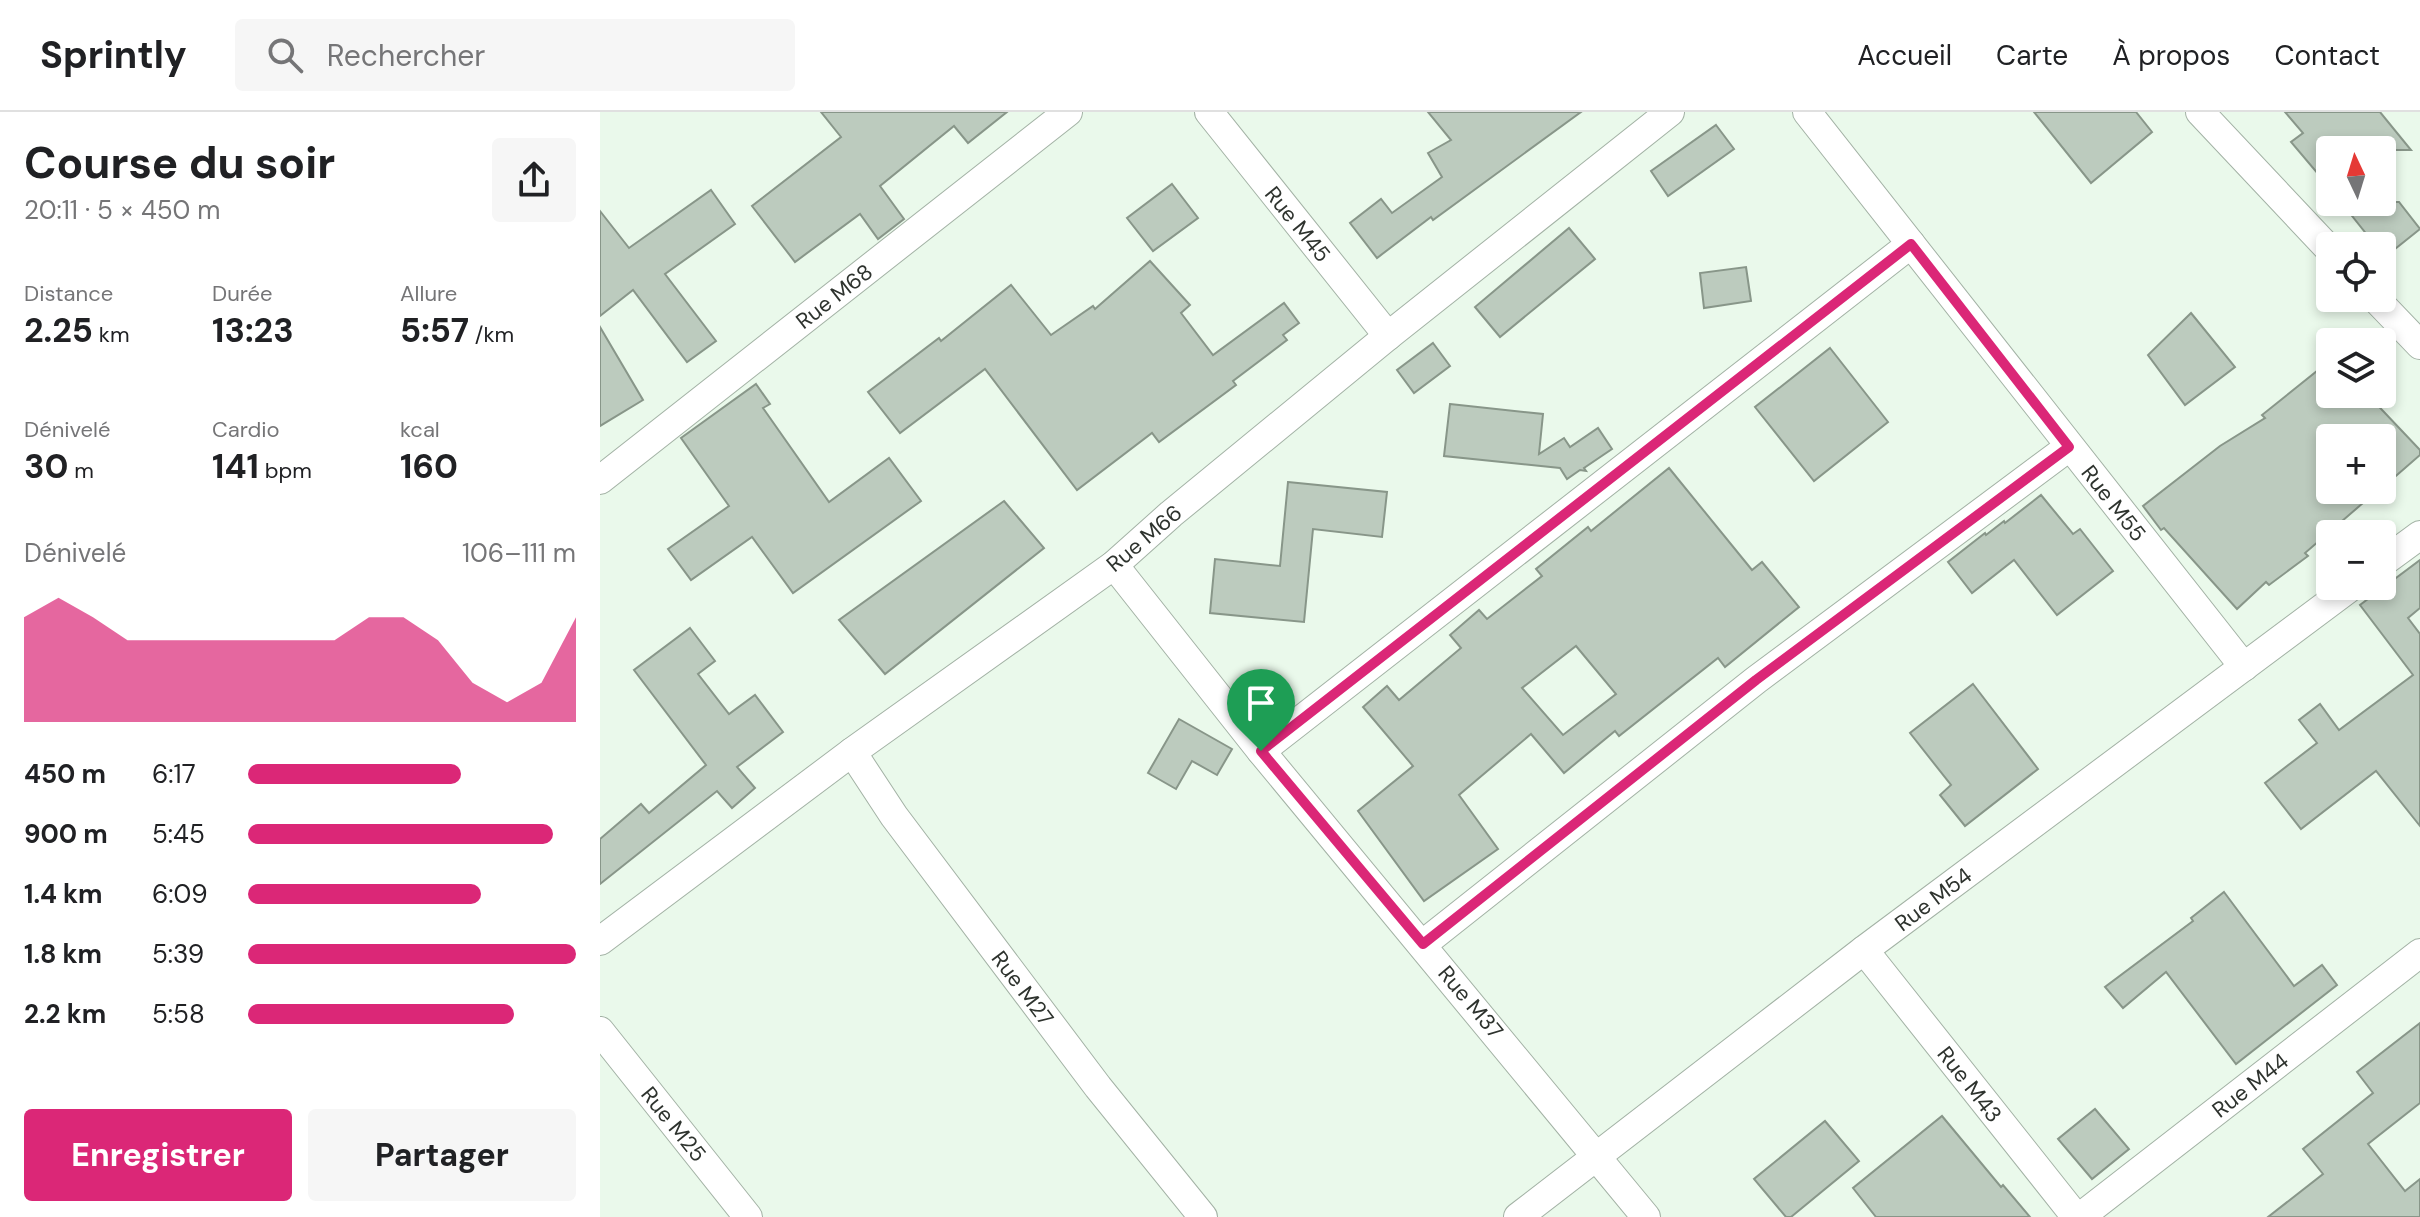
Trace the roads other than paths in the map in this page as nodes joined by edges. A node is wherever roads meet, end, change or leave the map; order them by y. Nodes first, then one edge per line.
1 (1068, 112) edge
2 (1209, 112) edge
3 (1670, 112) edge
4 (1807, 112) edge
5 (2200, 112) edge
6 (2316, 235) edge
7 (1911, 244) junction
8 (2388, 312) edge
9 (1388, 336) junction
10 (2420, 345) edge
11 (2069, 447) junction
12 (600, 480) edge
13 (2420, 535) edge
14 (2396, 553) edge
15 (1114, 565) junction
16 (2333, 600) edge
17 (2244, 667) junction
18 (1261, 751) junction
19 (852, 752) junction
20 (600, 941) edge
21 (1423, 944) junction
22 (1864, 950) junction
23 (2420, 953) edge
24 (600, 1031) edge
25 (1597, 1155) junction
26 (748, 1217) edge
27 (1203, 1217) edge
28 (1518, 1217) edge
29 (1646, 1217) edge
30 (2078, 1217) edge

1 - 12 street, Rue M68
2 - 9 street, Rue M45
3 - 9 street, Rue M66
4 - 7 street, Rue M55
5 - 6 street
7 - 11 street, Rue M55
7 - 18 street
8 - 10 street
9 - 15 street, Rue M66
11 - 17 street, Rue M55
11 - 21 street
13 - 14 street
15 - 18 street, Rue M37
15 - 19 street, Rue M66
16 - 17 street, Rue M54
17 - 22 street, Rue M54
18 - 21 street, Rue M37
19 - 20 street, Rue M66
19 - 27 street, Rue M27
21 - 25 street, Rue M37
22 - 25 street, Rue M54
22 - 30 street, Rue M43
23 - 30 street, Rue M44
24 - 26 street, Rue M25
25 - 28 street, Rue M54
25 - 29 street, Rue M37

